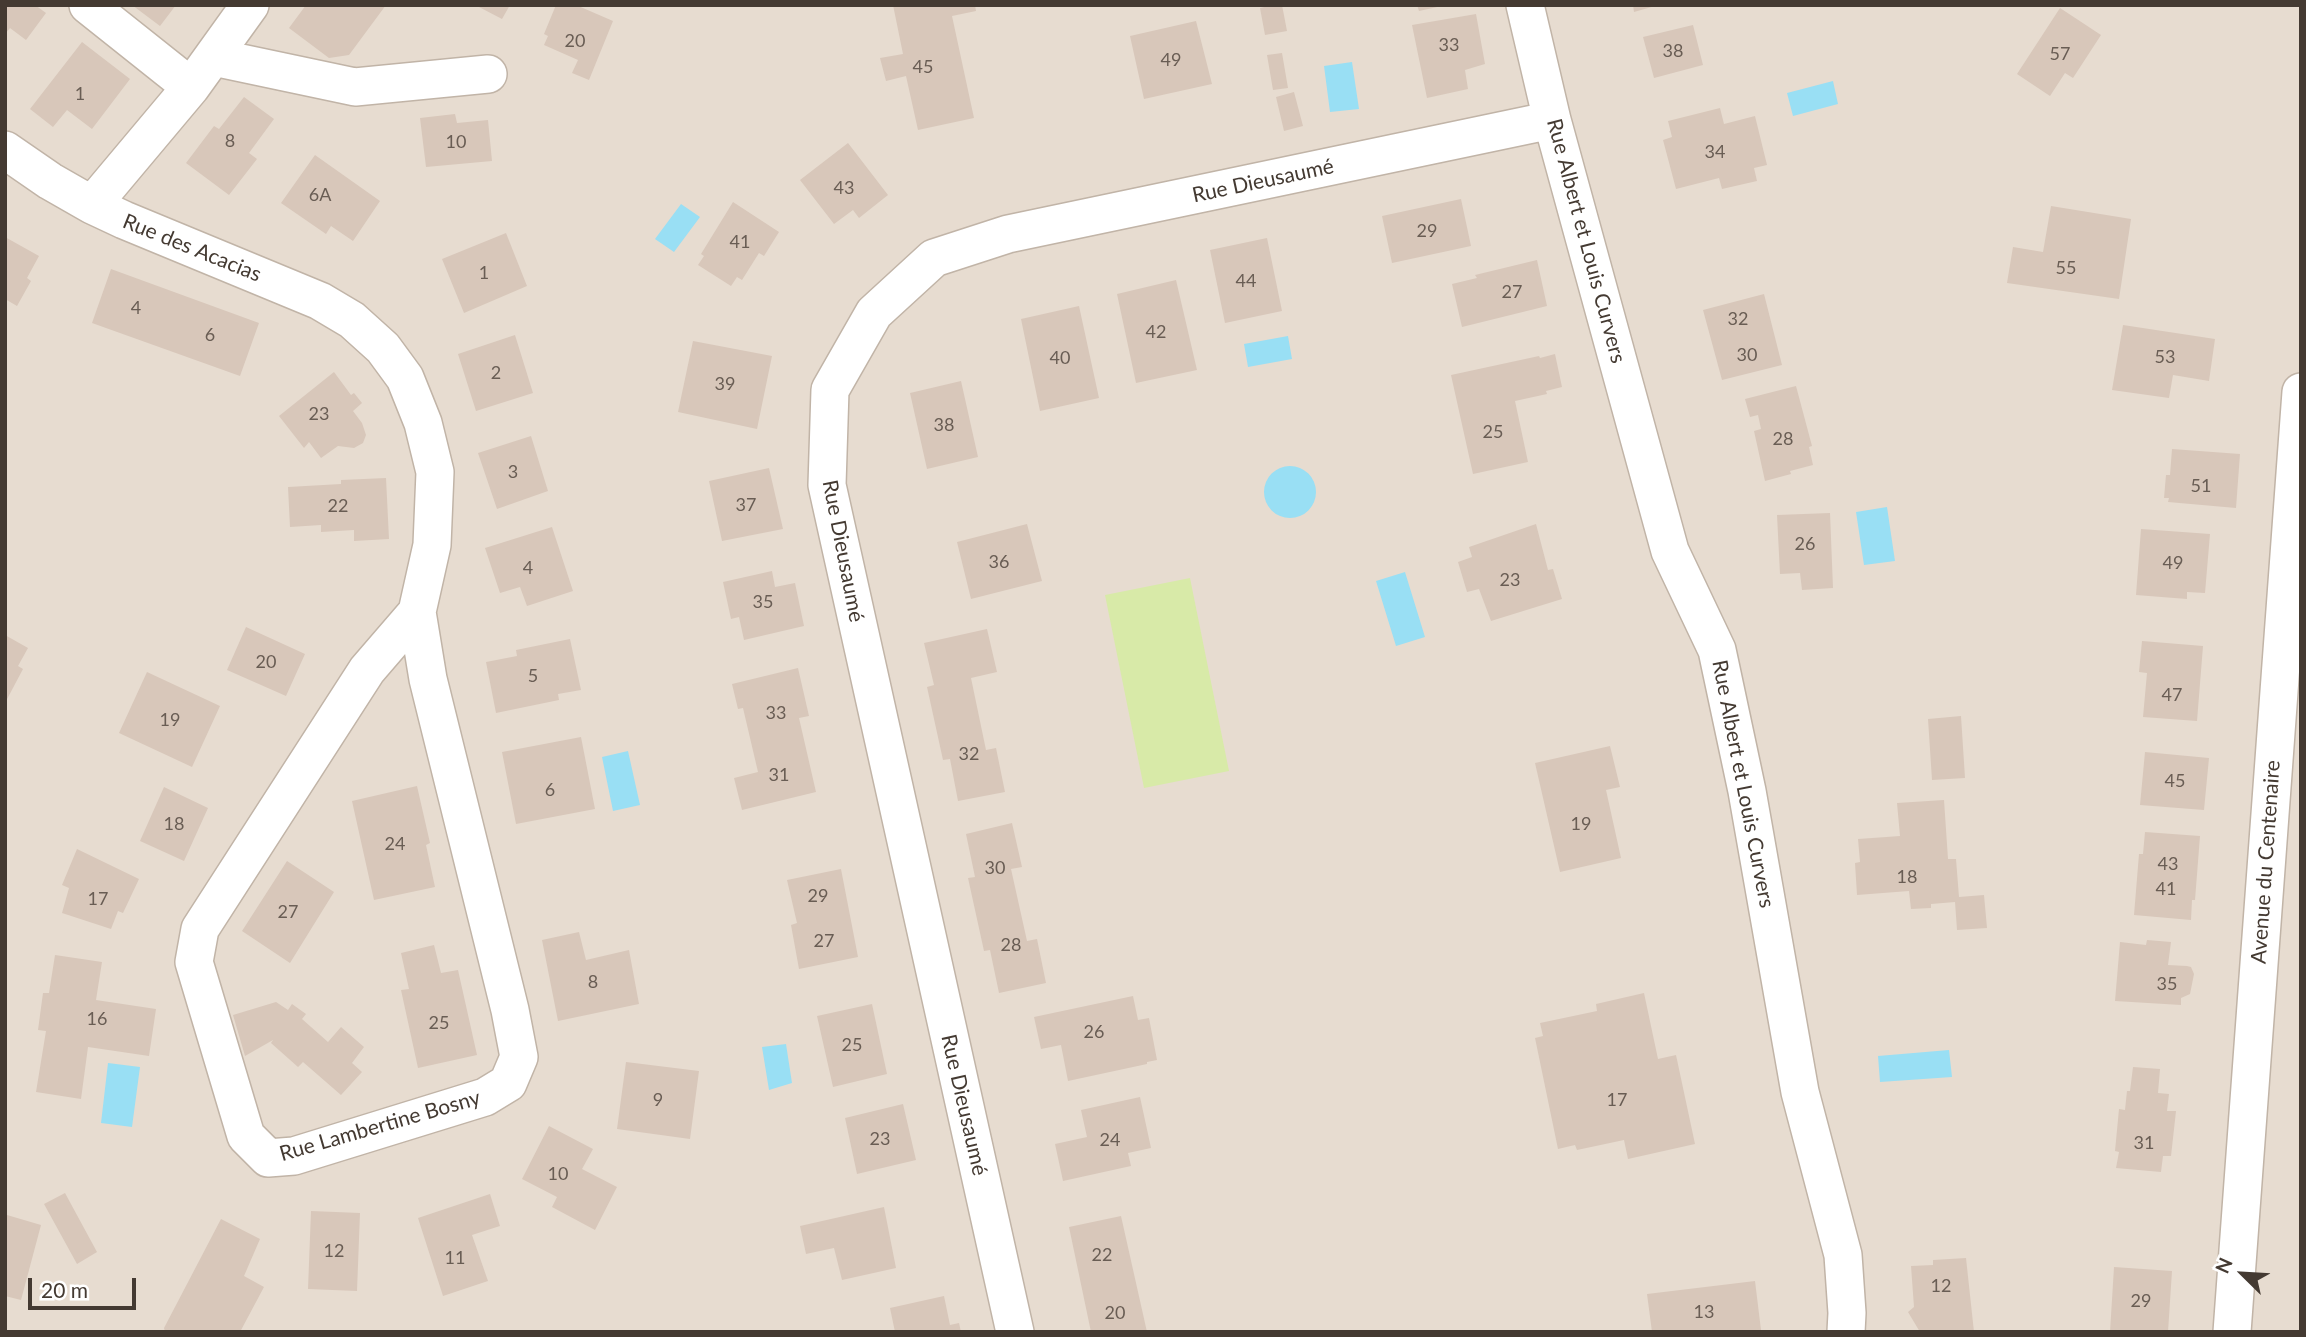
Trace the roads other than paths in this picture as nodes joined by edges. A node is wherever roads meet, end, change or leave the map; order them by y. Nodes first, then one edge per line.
1 (88, 5) edge
2 (250, 5) edge
3 (1525, 5) edge
4 (213, 57) junction
5 (488, 74) dead end
6 (191, 87) junction
7 (1552, 120) junction
8 (5, 150) edge
9 (92, 205) junction
10 (293, 289) joint
11 (2301, 391) edge
12 (417, 612) junction
13 (1015, 1332) edge
14 (1846, 1332) edge
15 (2232, 1332) edge

1 - 6 street
2 - 4 street, Rue des Acacias
3 - 7 street, Rue Albert et Louis Curvers
4 - 5 street
4 - 6 street, Rue des Acacias
6 - 9 street, Rue des Acacias
7 - 13 street, Rue Dieusaumé
7 - 14 street, Rue Albert et Louis Curvers
8 - 9 street, Rue des Acacias
9 - 10 street, Rue des Acacias
10 - 12 street, Rue Lambertine Bosny
11 - 15 street, Avenue du Centenaire
12 - 12 street, Rue Lambertine Bosny

